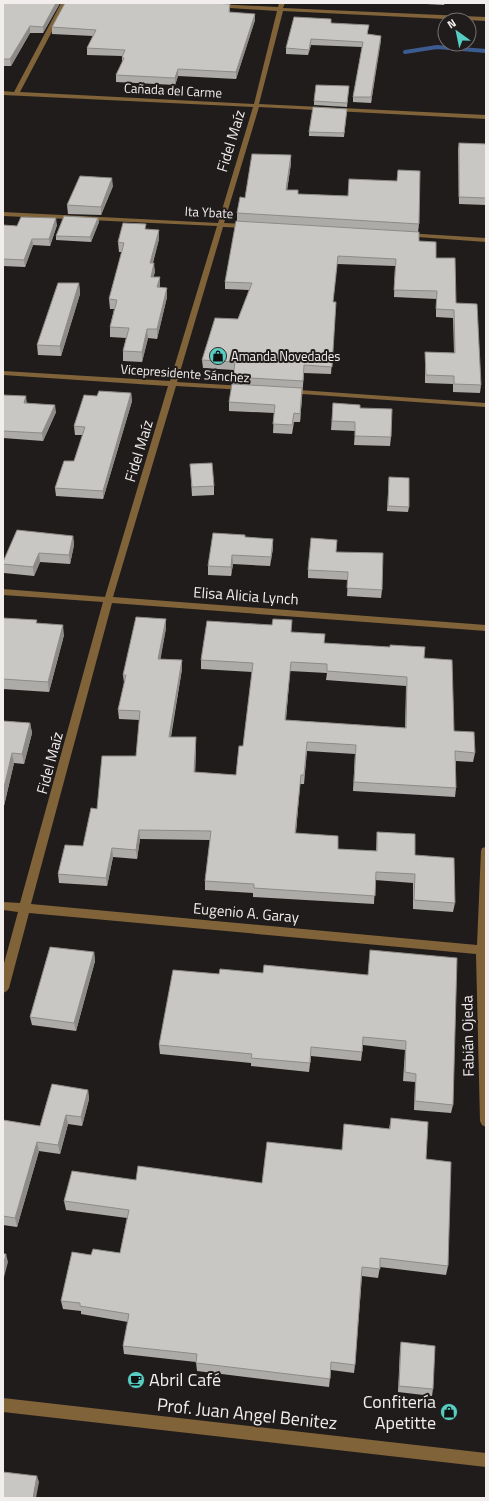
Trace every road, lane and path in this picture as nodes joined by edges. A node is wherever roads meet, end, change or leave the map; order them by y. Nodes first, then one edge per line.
1 (64, 3) edge
2 (210, 6) edge
3 (281, 6) edge
4 (486, 19) edge
5 (3, 93) edge
6 (16, 94) junction
7 (256, 106) junction
8 (486, 117) edge
9 (3, 214) edge
10 (220, 224) junction
11 (259, 227) edge
12 (400, 235) edge
13 (486, 240) edge
14 (3, 373) edge
15 (173, 384) junction
16 (249, 389) edge
17 (280, 391) edge
18 (486, 405) edge
19 (3, 592) edge
20 (108, 600) junction
21 (486, 628) edge
22 (486, 851) edge
23 (3, 906) edge
24 (25, 908) junction
25 (484, 950) edge
26 (3, 988) edge
27 (486, 1121) edge
28 (3, 1405) edge
29 (486, 1460) edge

1 - 6 street
2 - 3 street
3 - 4 street
3 - 7 street, Fidel Maíz
5 - 6 street, Cañada del Carme
6 - 7 street, Cañada del Carme
7 - 8 street, Cañada del Carme
7 - 10 street, Fidel Maíz
9 - 10 street, Ita Ybate
10 - 11 street, Ita Ybate
10 - 15 street, Fidel Maíz
12 - 13 street
14 - 15 street, Vicepresidente Sánchez
15 - 16 street, Vicepresidente Sánchez
15 - 20 street, Fidel Maíz
17 - 18 street
19 - 20 street, Elisa Alicia Lynch
20 - 21 street, Elisa Alicia Lynch
20 - 24 street, Fidel Maíz
22 - 25 street, Fabián Ojeda
23 - 24 street, Eugenio A. Garay
24 - 25 street, Eugenio A. Garay
24 - 26 street, Fidel Maíz
25 - 27 street, Fabián Ojeda
28 - 29 street, Prof. Juan Angel Benitez

